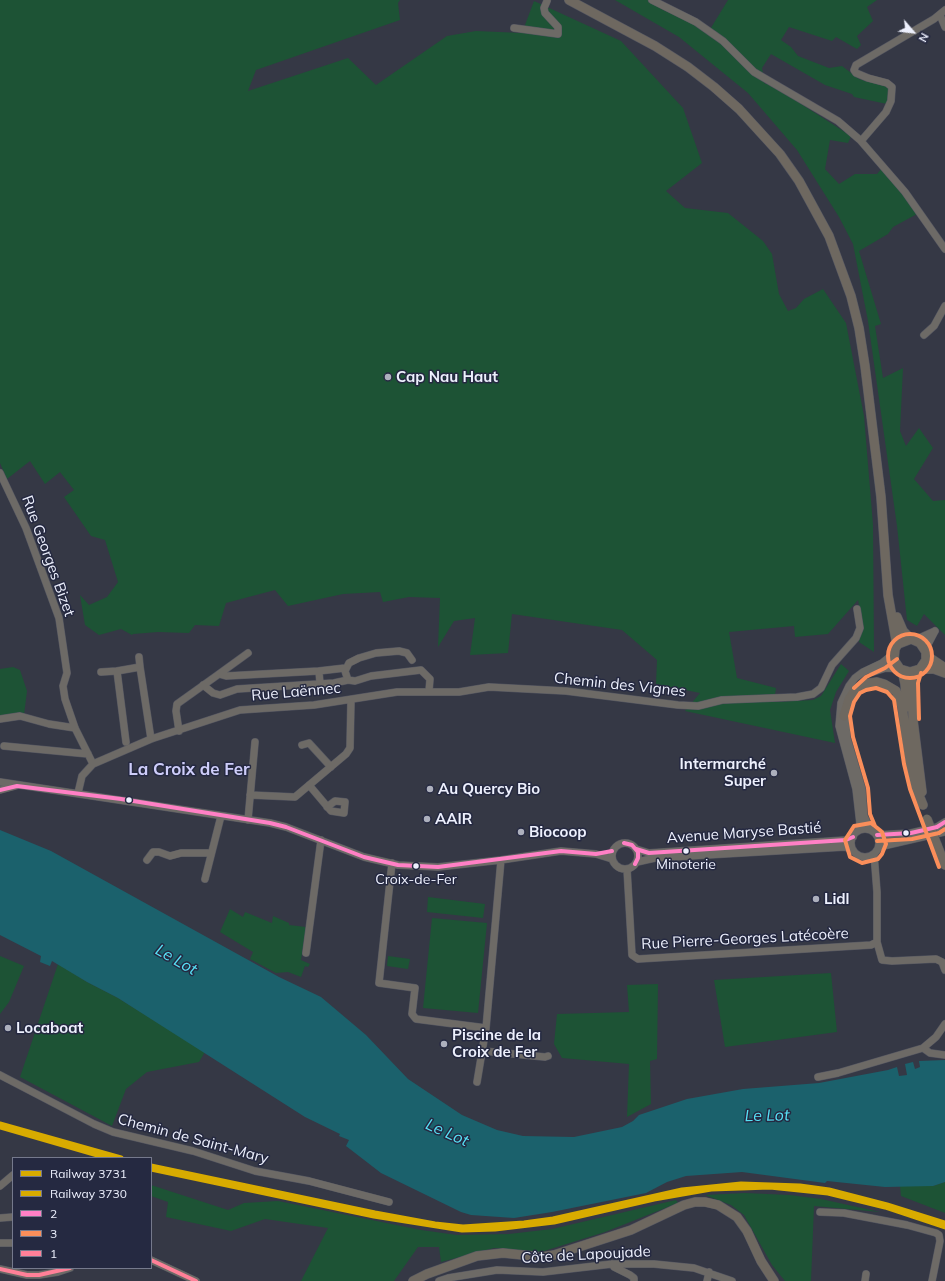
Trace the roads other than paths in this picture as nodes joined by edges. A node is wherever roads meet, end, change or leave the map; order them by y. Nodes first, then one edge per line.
1 (569, 0) edge
2 (652, 0) edge
3 (547, 1) dead end
4 (942, 12) edge
5 (945, 27) edge
6 (514, 28) dead end
7 (861, 141) junction
8 (944, 247) edge
9 (945, 306) edge
10 (924, 335) dead end
11 (0, 473) edge
12 (881, 497) junction
13 (857, 609) dead end
14 (913, 639) junction
15 (894, 652) junction
16 (926, 652) junction
17 (248, 653) dead end
18 (139, 657) dead end
19 (412, 660) dead end
20 (140, 667) junction
21 (345, 668) junction
22 (945, 668) edge
23 (901, 670) junction
24 (918, 670) junction
25 (117, 671) junction
26 (319, 671) junction
27 (101, 672) dead end
28 (945, 673) edge
29 (219, 674) junction
30 (348, 680) junction
31 (320, 684) junction
32 (203, 685) junction
33 (429, 691) junction
34 (544, 691) joint
35 (351, 700) junction
36 (844, 716) junction
37 (0, 719) edge
38 (74, 728) junction
39 (179, 731) junction
40 (151, 739) junction
41 (126, 742) dead end
42 (255, 742) dead end
43 (302, 745) dead end
44 (4, 746) dead end
45 (88, 754) junction
46 (93, 764) junction
47 (331, 767) junction
48 (0, 782) edge
49 (309, 785) junction
50 (17, 786) junction
51 (0, 790) edge
52 (78, 793) junction
53 (250, 795) junction
54 (923, 805) junction
55 (328, 807) dead end
56 (220, 816) junction
57 (248, 820) junction
58 (945, 822) edge
59 (870, 829) junction
60 (858, 831) junction
61 (945, 832) edge
62 (877, 835) junction
63 (852, 837) junction
64 (321, 840) junction
65 (879, 848) junction
66 (636, 849) junction
67 (853, 850) junction
68 (612, 851) junction
69 (211, 853) junction
70 (596, 854) junction
71 (874, 854) junction
72 (862, 857) junction
73 (612, 859) junction
74 (147, 860) dead end
75 (501, 860) junction
76 (637, 862) junction
77 (392, 863) junction
78 (945, 866) edge
79 (627, 869) junction
80 (875, 873) junction
81 (205, 879) dead end
82 (877, 942) junction
83 (306, 953) dead end
84 (945, 970) edge
85 (945, 1024) edge
86 (486, 1028) junction
87 (923, 1048) junction
88 (483, 1051) junction
89 (548, 1056) dead end
90 (945, 1056) edge
91 (0, 1075) edge
92 (818, 1077) dead end
93 (477, 1082) dead end
94 (12, 1176) edge
95 (0, 1186) edge
96 (389, 1202) dead end
97 (820, 1212) dead end
98 (0, 1218) edge
99 (12, 1218) edge
100 (0, 1243) edge
101 (12, 1243) edge
102 (152, 1260) edge
103 (612, 1264) junction
104 (0, 1269) edge
105 (67, 1269) edge
106 (709, 1272) junction
107 (196, 1281) edge
108 (413, 1281) edge
109 (440, 1281) edge
110 (634, 1281) edge
111 (707, 1281) edge
112 (732, 1281) edge
113 (774, 1281) edge
114 (932, 1281) edge

1 - 12 main road
2 - 7 street
3 - 6 street
4 - 5 street
4 - 7 street
7 - 8 street
9 - 10 street
11 - 38 street, Rue Georges Bizet
12 - 14 main road
12 - 15 main road
13 - 34 street, Chemin des Vignes
14 - 15 main road
14 - 16 main road
14 - 16 street
15 - 23 main road
15 - 60 street
16 - 22 main road
16 - 24 main road
17 - 29 street
18 - 20 street
19 - 21 street
20 - 25 street
20 - 40 street
21 - 26 street
21 - 30 street
23 - 24 main road
23 - 36 street
23 - 54 main road
24 - 28 main road
24 - 54 main road
25 - 27 street
25 - 41 street
26 - 29 street
26 - 31 street
29 - 32 street
30 - 31 street
30 - 33 street
31 - 32 street
32 - 39 street
33 - 34 street, Rue Laënnec
33 - 35 street, Rue Laënnec
35 - 39 street, Rue Laënnec
35 - 47 street
36 - 54 main road
36 - 59 street
37 - 38 street
38 - 45 street, Rue Georges Bizet
39 - 40 street, Rue Laënnec
40 - 46 street, Rue Laënnec
42 - 53 street
43 - 47 street
44 - 45 street
45 - 46 street, Rue Georges Bizet
46 - 52 street, Rue Laënnec
47 - 49 street
48 - 50 street, Avenue Maryse Bastié
49 - 53 street
49 - 55 street
50 - 51 street, Avenue Maryse Bastié
50 - 52 street, Avenue Maryse Bastié
52 - 56 street, Avenue Maryse Bastié
53 - 57 street
54 - 78 main road, bridge
56 - 57 street, Avenue Maryse Bastié
56 - 69 street
57 - 64 street, Avenue Maryse Bastié
58 - 62 street
59 - 60 street
59 - 62 street
60 - 63 street
61 - 65 street
62 - 65 street
63 - 66 street, Avenue Maryse Bastié
63 - 67 street
64 - 77 street, Avenue Maryse Bastié
64 - 83 street
65 - 71 street
66 - 68 street, Avenue Maryse Bastié
66 - 76 street
67 - 72 street
67 - 76 street, Avenue Maryse Bastié
68 - 70 street, Avenue Maryse Bastié
68 - 73 street
69 - 74 street
69 - 81 street
70 - 73 street, Avenue Maryse Bastié
70 - 75 street, Avenue Maryse Bastié
71 - 72 street
71 - 80 street
72 - 80 street
73 - 79 street, Avenue Maryse Bastié
75 - 77 street, Avenue Maryse Bastié
75 - 86 street
76 - 79 street, Avenue Maryse Bastié
77 - 86 street
79 - 82 street, Rue Pierre-Georges Latécoère
80 - 82 street
82 - 84 street
85 - 87 street
86 - 88 street
87 - 90 street
87 - 92 street
88 - 89 street
88 - 93 street
91 - 96 street, Chemin de Saint-Mary
94 - 95 street
97 - 114 street
98 - 99 street
100 - 101 street
102 - 107 street
103 - 106 street, Côte de Lapoujade
103 - 109 street, Côte de Lapoujade
103 - 110 street
104 - 105 street
106 - 111 street
106 - 112 street, Côte de Lapoujade
108 - 113 main road

